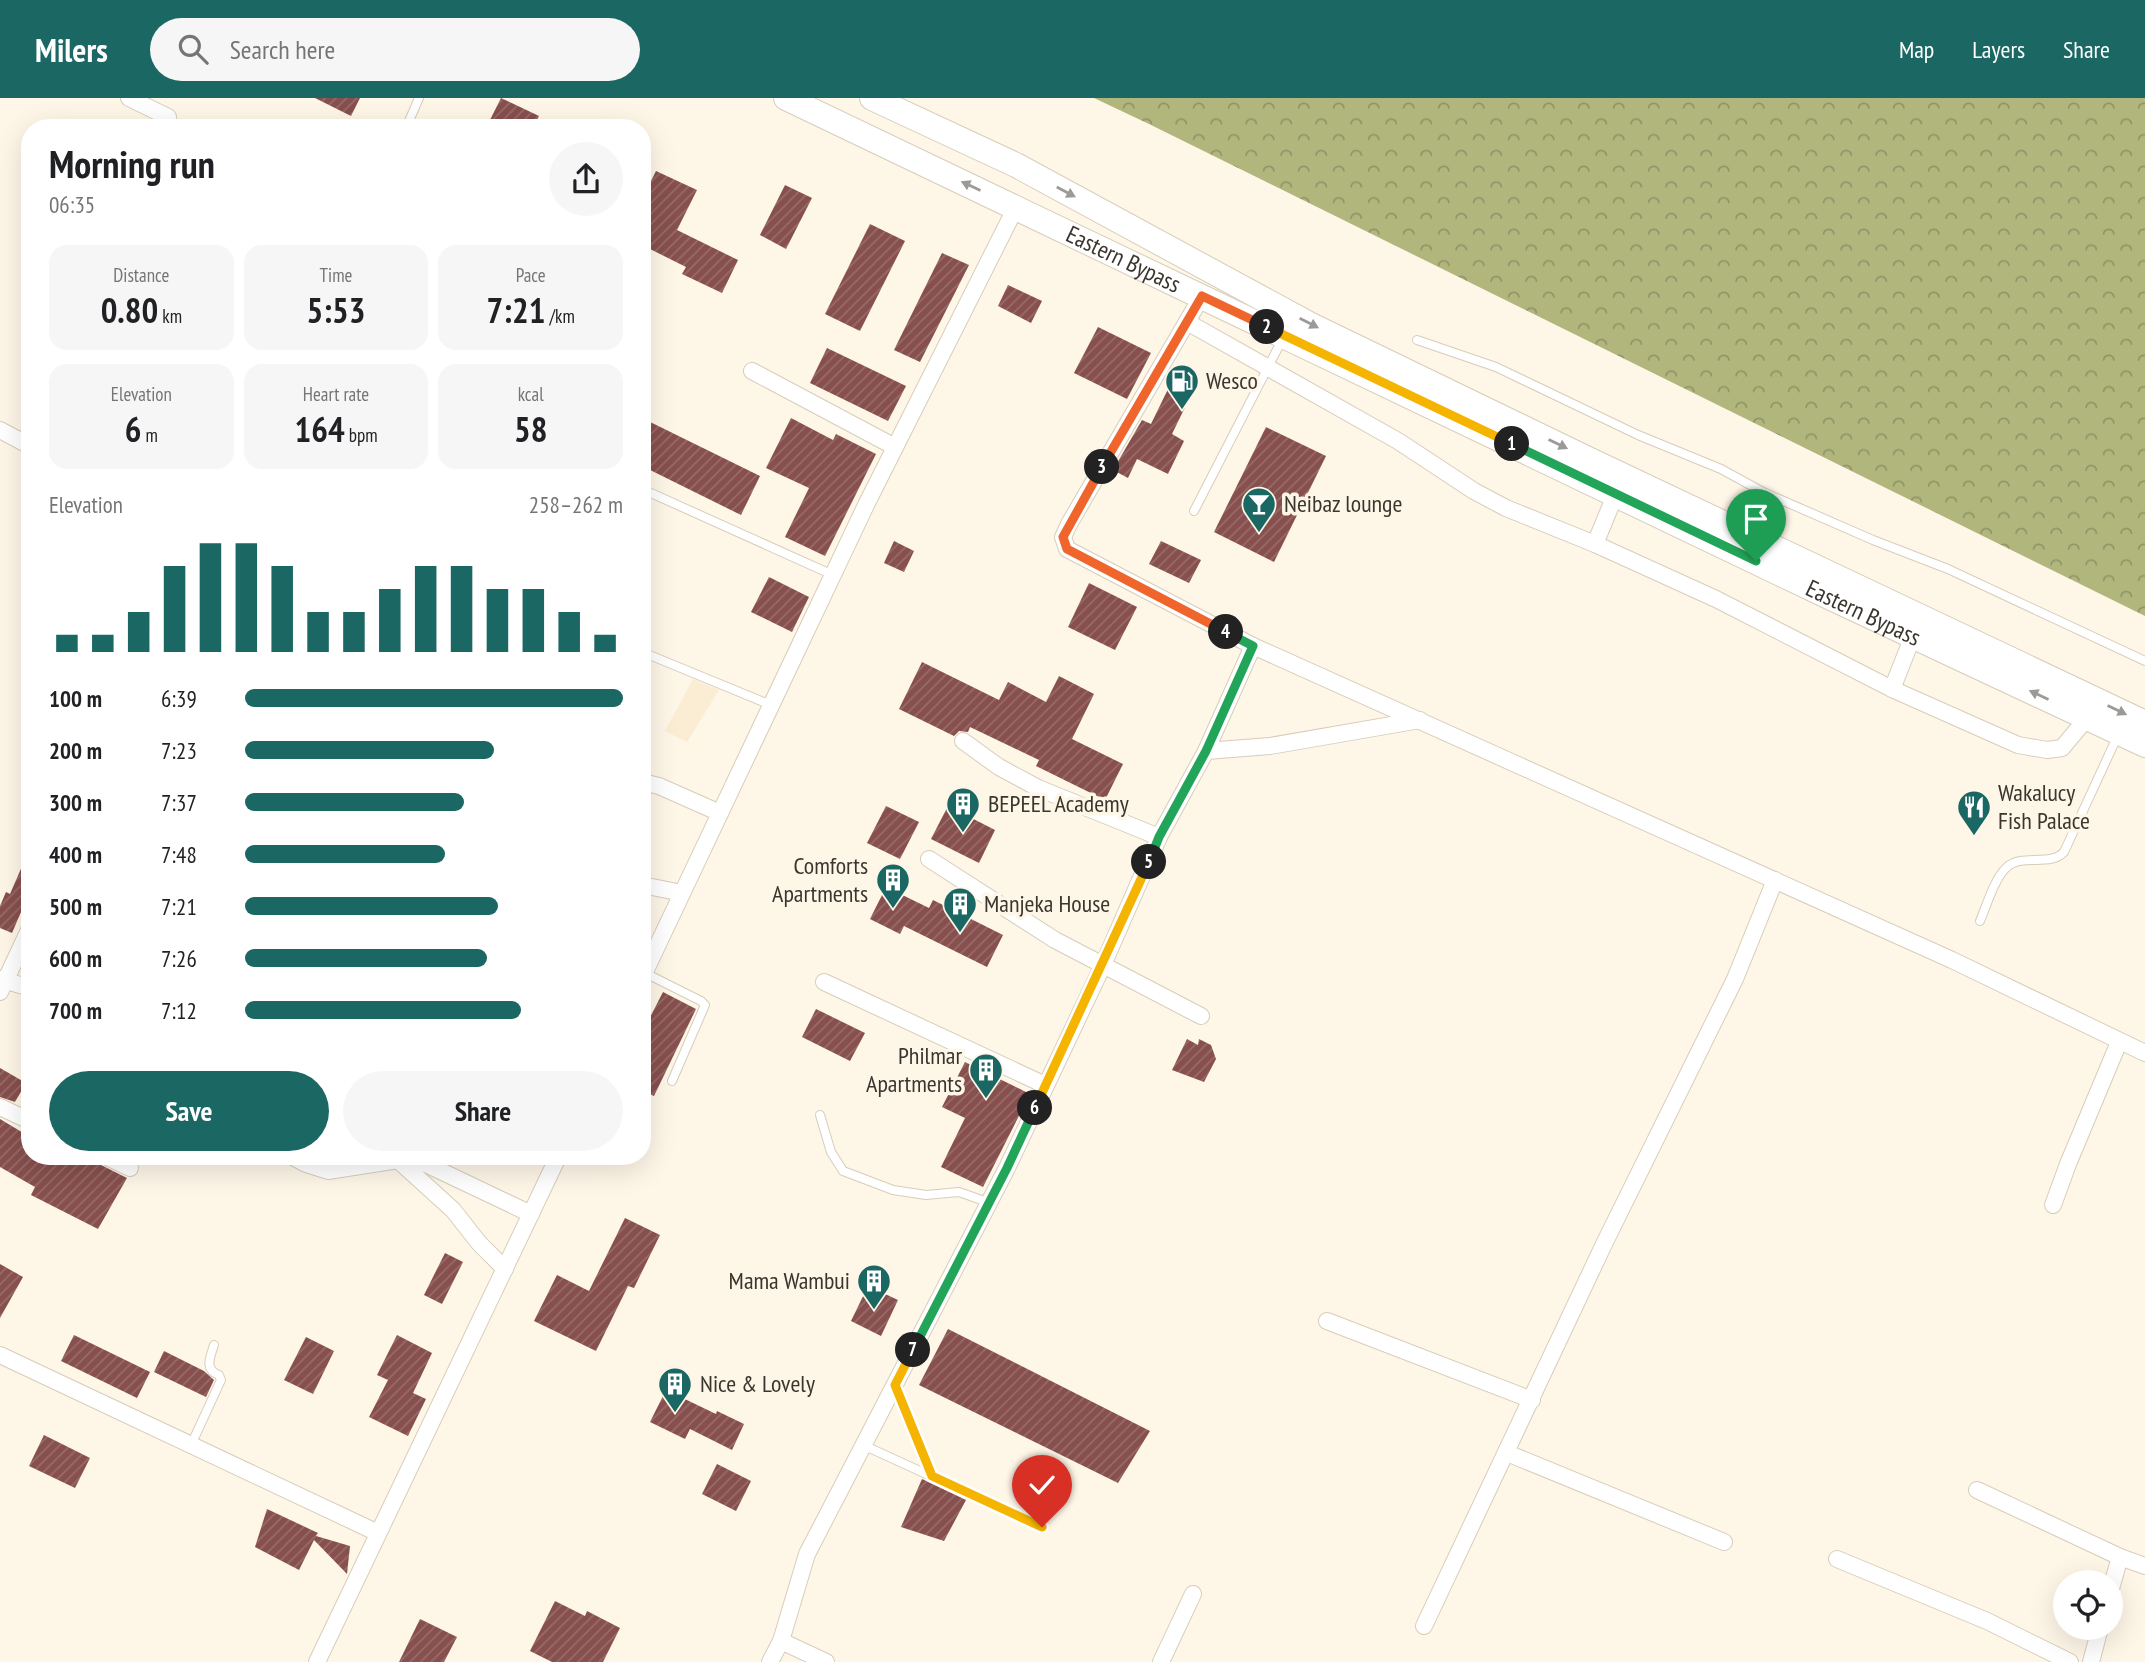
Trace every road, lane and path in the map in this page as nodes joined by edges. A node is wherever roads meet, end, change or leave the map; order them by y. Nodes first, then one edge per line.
1 (129, 98) edge
2 (419, 98) edge
3 (786, 98) edge
4 (872, 98) edge
5 (168, 117) dead end
6 (410, 119) edge
7 (1016, 207) junction
8 (1202, 296) junction
9 (1187, 323) junction
10 (1284, 335) junction
11 (1417, 340) dead end
12 (1267, 368) junction
13 (752, 371) dead end
14 (0, 430) edge
15 (21, 441) edge
16 (895, 447) junction
17 (651, 493) edge
18 (1616, 493) junction
19 (1194, 511) dead end
20 (1595, 544) junction
21 (833, 575) junction
22 (1913, 636) junction
23 (1253, 646) junction
24 (651, 656) edge
25 (1981, 657) junction
26 (2145, 662) edge
27 (1892, 689) junction
28 (771, 705) junction
29 (2087, 718) junction
30 (1420, 720) junction
31 (2145, 723) edge
32 (2119, 733) junction
33 (963, 741) dead end
34 (2145, 745) edge
35 (1206, 751) junction
36 (651, 784) edge
37 (720, 813) junction
38 (1159, 837) junction
39 (929, 859) dead end
40 (1774, 880) junction
41 (651, 887) edge
42 (682, 893) junction
43 (1980, 921) dead end
44 (21, 946) edge
45 (651, 958) edge
46 (1103, 965) junction
47 (651, 979) edge
48 (824, 982) dead end
49 (2, 984) edge
50 (21, 987) edge
51 (1201, 1016) dead end
52 (2119, 1042) junction
53 (2145, 1054) edge
54 (672, 1081) dead end
55 (1045, 1085) junction
56 (0, 1107) edge
57 (820, 1115) dead end
58 (21, 1117) edge
59 (124, 1165) edge
60 (309, 1165) edge
61 (366, 1165) edge
62 (404, 1165) edge
63 (428, 1165) edge
64 (554, 1165) edge
65 (130, 1168) dead end
66 (990, 1203) junction
67 (2053, 1205) dead end
68 (531, 1214) junction
69 (505, 1269) junction
70 (1326, 1321) dead end
71 (214, 1345) dead end
72 (0, 1355) edge
73 (895, 1385) junction
74 (1532, 1400) junction
75 (191, 1445) junction
76 (863, 1445) junction
77 (1507, 1452) junction
78 (932, 1476) junction
79 (1977, 1490) dead end
80 (1042, 1527) dead end
81 (378, 1533) junction
82 (1724, 1542) dead end
83 (2120, 1557) junction
84 (1837, 1559) dead end
85 (2145, 1566) edge
86 (2116, 1570) edge
87 (1193, 1594) dead end
88 (1424, 1626) dead end
89 (2097, 1640) edge
90 (781, 1641) junction
91 (317, 1662) edge
92 (770, 1662) edge
93 (803, 1662) edge
94 (826, 1662) edge
95 (1161, 1662) edge
96 (2070, 1662) edge
97 (2091, 1662) edge

1 - 5 street
2 - 6 lane
7 -> 3 main road, Eastern Bypass
4 -> 25 main road, Eastern Bypass
7 - 8 main road, Eastern Bypass
7 - 16 street
8 - 9 street
8 - 10 main road, Eastern Bypass
9 - 12 street
9 - 23 street
10 - 12 lane
10 - 18 main road, Eastern Bypass
11 - 26 lane
12 - 19 lane
12 - 20 street
13 - 16 street
14 - 15 street
16 - 21 street
17 - 21 lane
18 - 20 street
18 - 22 main road, Eastern Bypass
20 - 27 street
21 - 28 street
22 - 25 main road, Eastern Bypass
22 - 27 street
23 - 30 street
23 - 35 street
24 - 28 lane
29 -> 25 main road, Eastern Bypass
25 -> 31 main road, Eastern Bypass
27 - 29 street
28 - 37 street
29 - 32 main road, Eastern Bypass
30 - 35 street
30 - 40 street
32 - 34 main road, Eastern Bypass
32 - 43 lane
33 - 38 street
35 - 38 street
36 - 37 street
37 - 42 street
38 - 46 street
39 - 46 street
40 - 52 street
40 - 74 street
41 - 42 street
42 - 45 street
44 - 49 street
46 - 51 street
46 - 55 street
47 - 54 lane
48 - 55 street
49 - 50 street
52 - 53 street
52 - 67 street
55 - 66 street
56 - 58 street
57 - 66 lane
59 - 65 street
60 - 61 street
62 - 69 street
63 - 68 street
64 - 68 street
66 - 73 street
68 - 69 street
69 - 81 street
70 - 74 street
71 - 75 lane
72 - 75 street
73 - 76 street
73 - 78 lane
74 - 77 street
75 - 81 street
76 - 78 lane
76 - 90 street
77 - 82 street
77 - 88 street
78 - 80 lane
79 - 83 street
81 - 91 street
83 - 85 street
83 - 86 street
84 - 96 street
87 - 95 street
89 - 97 street
90 - 92 street
90 - 93 street
90 - 94 street

